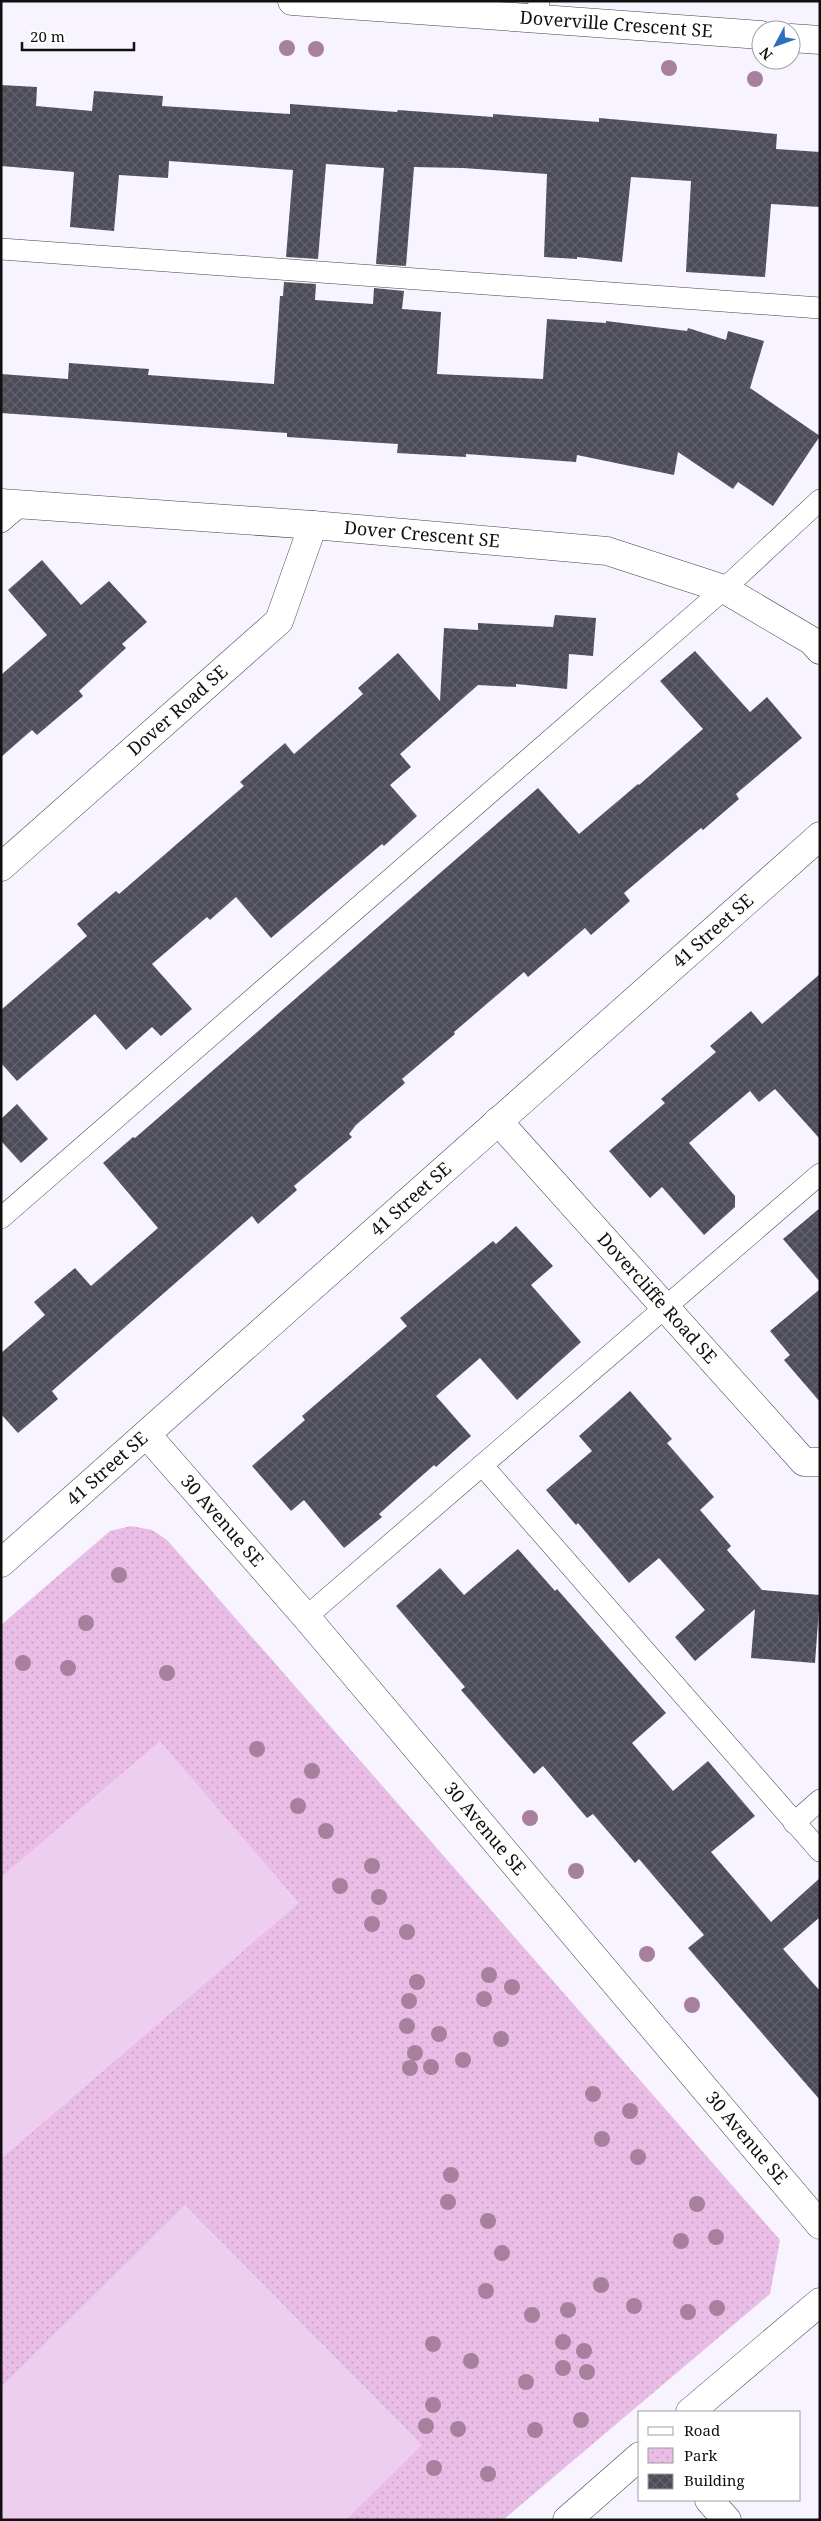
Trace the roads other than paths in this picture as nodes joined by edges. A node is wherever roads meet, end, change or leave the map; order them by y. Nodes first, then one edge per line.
1 (292, 1) edge
2 (538, 10) edge
3 (751, 34) edge
4 (801, 39) edge
5 (820, 40) edge
6 (1, 249) edge
7 (820, 308) edge
8 (820, 500) edge
9 (8, 510) edge
10 (312, 524) junction
11 (724, 589) junction
12 (820, 650) edge
13 (820, 836) edge
14 (1, 867) edge
15 (498, 1121) junction
16 (820, 1174) edge
17 (1, 1218) edge
18 (665, 1307) junction
19 (147, 1435) junction
20 (820, 1462) edge
21 (482, 1466) junction
22 (1, 1563) edge
23 (306, 1617) junction
24 (820, 1800) edge
25 (794, 1823) junction
26 (820, 1851) edge
27 (820, 2225) edge
28 (820, 2302) edge
29 (691, 2411) edge
30 (638, 2458) edge
31 (710, 2501) edge
32 (566, 2520) edge
33 (727, 2520) edge

1 - 2 street, Doverville Crescent SE
2 - 3 street, Doverville Crescent SE
4 - 5 street
6 - 7 lane
8 - 11 lane
9 - 10 street, Dover Crescent SE
10 - 11 street, Dover Crescent SE
10 - 14 street, Dover Road SE
11 - 12 street, Dover Crescent SE
11 - 17 lane
13 - 15 street, 41 Street SE
15 - 18 street, Dovercliffe Road SE
15 - 19 street, 41 Street SE
16 - 18 lane
18 - 20 street, Dovercliffe Road SE
18 - 21 lane
19 - 22 street, 41 Street SE
19 - 23 street, 30 Avenue SE
21 - 23 lane
21 - 25 lane
23 - 27 street, 30 Avenue SE
24 - 25 lane
25 - 26 lane
28 - 29 street
30 - 32 street
31 - 33 street

